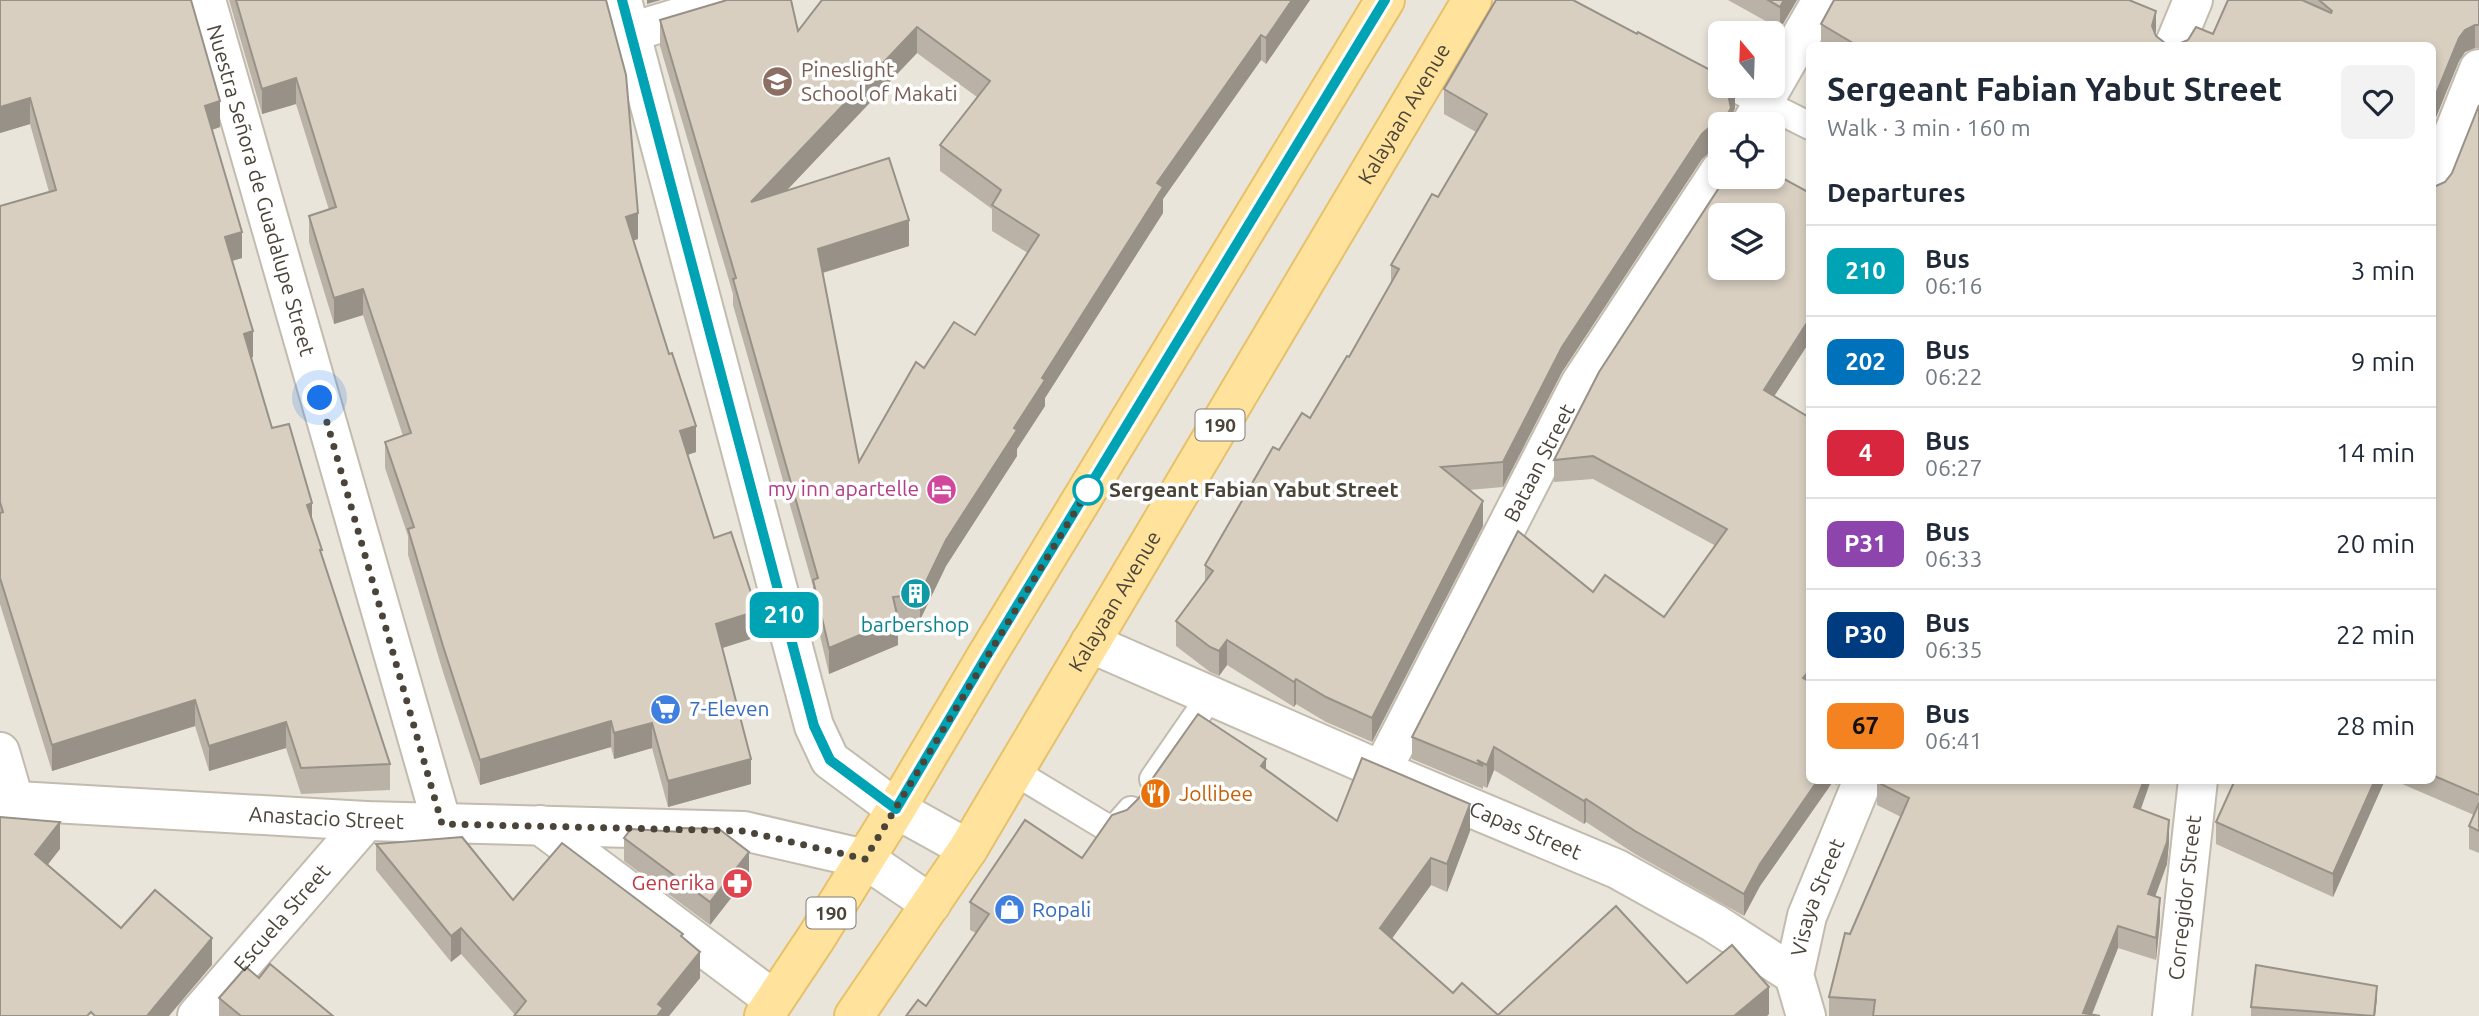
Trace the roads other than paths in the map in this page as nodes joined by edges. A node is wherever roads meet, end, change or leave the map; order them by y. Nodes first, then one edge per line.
1 (206, 0) edge
2 (737, 0) edge
3 (1385, 0) edge
4 (1472, 0) edge
5 (1822, 0) edge
6 (2193, 0) edge
7 (627, 16) edge
8 (2176, 42) edge
9 (2479, 69) edge
10 (1740, 98) edge
11 (1756, 112) edge
12 (1759, 112) edge
13 (1785, 120) edge
14 (1806, 125) edge
15 (2436, 177) edge
16 (1708, 189) edge
17 (1090, 643) junction
18 (1211, 695) junction
19 (0, 752) edge
20 (1381, 770) junction
21 (1014, 772) junction
22 (1861, 784) edge
23 (2198, 784) edge
24 (7, 800) edge
25 (896, 809) junction
26 (366, 821) junction
27 (442, 824) junction
28 (540, 824) junction
29 (968, 849) junction
30 (865, 859) junction
31 (932, 904) junction
32 (1794, 975) junction
33 (769, 1008) edge
34 (197, 1016) edge
35 (854, 1016) edge
36 (1806, 1016) edge
37 (2172, 1016) edge

1 - 27 street, Nuestra Señora de Guadalupe Street
2 - 7 street
3 - 25 main road, 190
4 - 17 main road, Kalayaan Avenue / 190
5 - 12 street
6 - 8 street
7 - 25 street
9 - 15 street
10 - 11 lane
13 - 14 lane
16 - 20 street, Bataan Street
17 - 18 street, Capas Street
17 - 21 main road, Kalayaan Avenue / 190
18 - 20 street, Capas Street
18 - 21 lane
19 - 24 street
20 - 32 street, Capas Street
21 - 29 main road, Kalayaan Avenue / 190
22 - 32 street, Visaya Street
23 - 37 street, Corregidor Street
24 - 26 street, Anastacio Street
25 - 29 street
25 - 30 main road, 190
26 - 27 street, Anastacio Street
26 - 34 street, Escuela Street
27 - 28 street, Anastacio Street
28 - 30 street, Anastacio Street
28 - 33 street
29 - 31 main road, Kalayaan Avenue / 190
30 - 31 street, Anastacio Street
30 - 33 main road, 190
31 - 35 main road, Kalayaan Avenue / 190
32 - 36 street, Visaya Street

